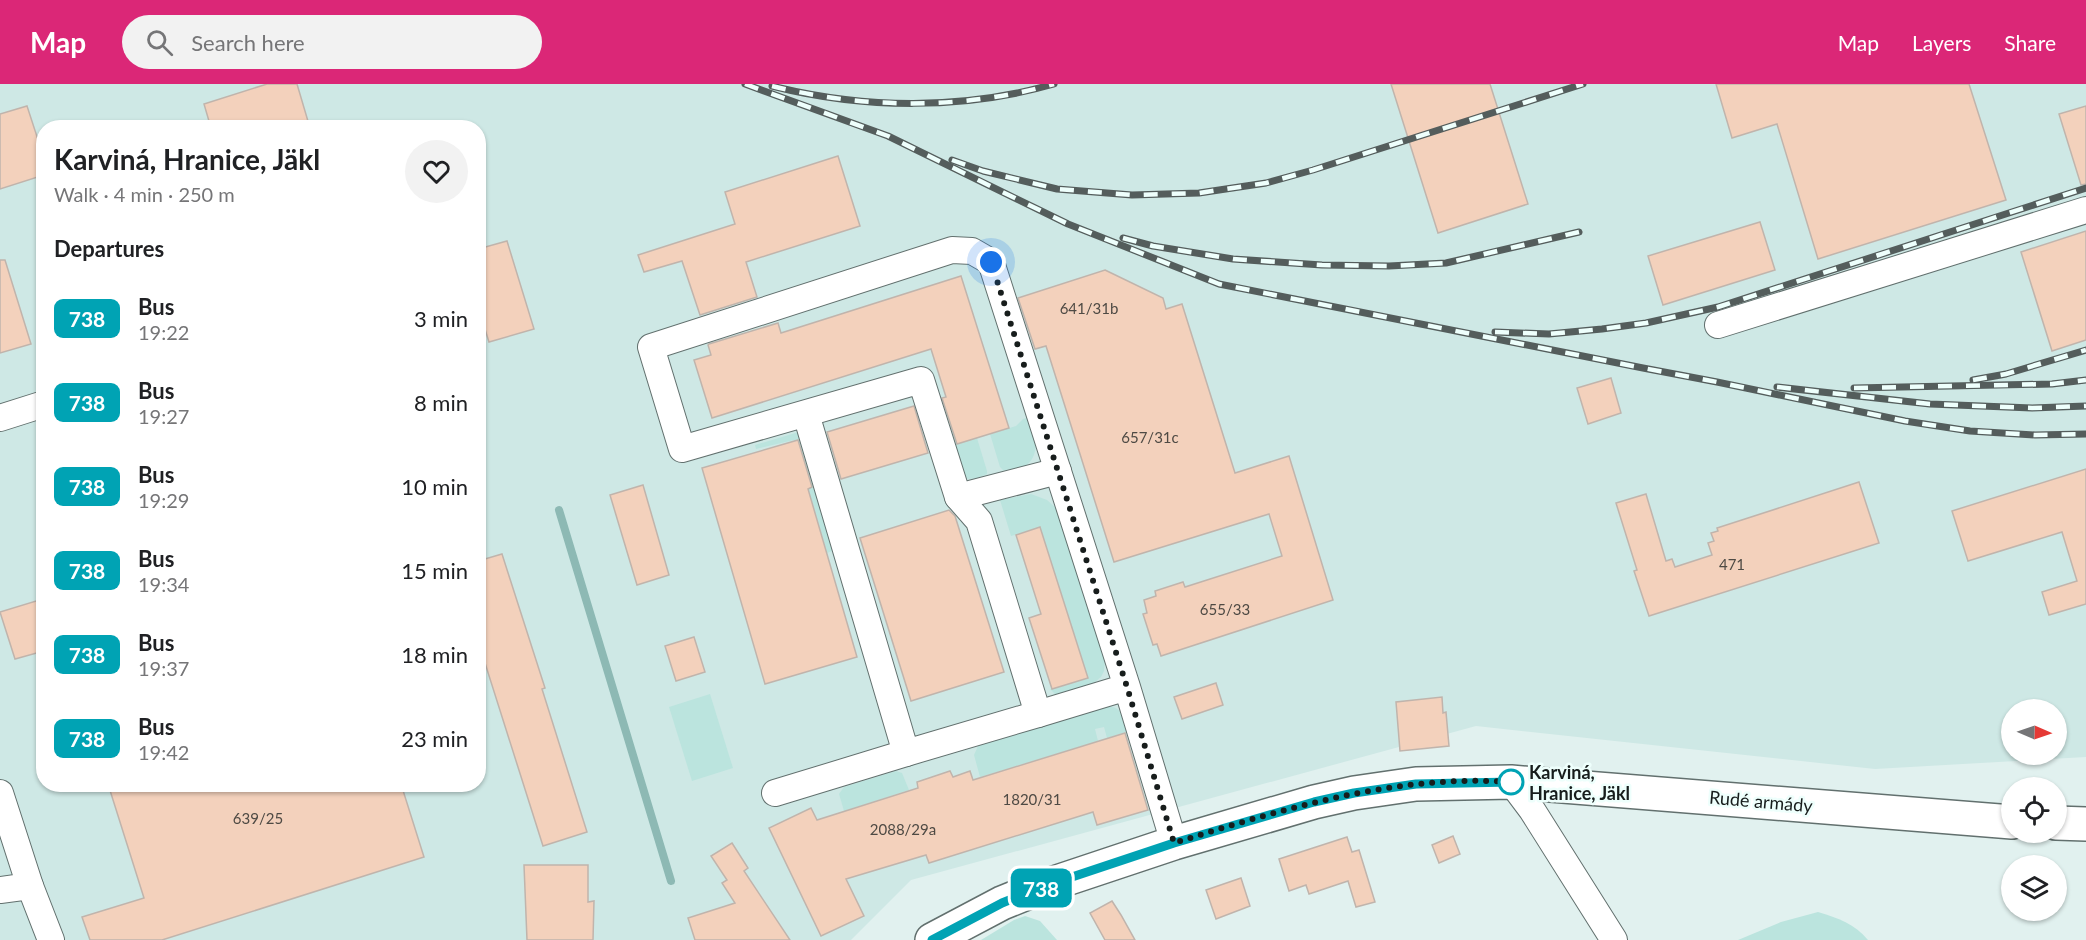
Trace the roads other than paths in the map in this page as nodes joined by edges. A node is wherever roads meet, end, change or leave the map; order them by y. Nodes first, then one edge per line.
1 (2086, 210) edge
2 (1718, 325) dead end
3 (36, 407) edge
4 (806, 414) junction
5 (0, 418) edge
6 (1058, 471) junction
7 (958, 497) junction
8 (1127, 687) junction
9 (1038, 714) junction
10 (906, 753) junction
11 (1511, 782) junction
12 (775, 793) dead end
13 (0, 794) edge
14 (2001, 822) edge
15 (2067, 823) edge
16 (2086, 824) edge
17 (1174, 843) junction
18 (30, 886) junction
19 (0, 890) edge
20 (51, 940) edge
21 (932, 940) edge
22 (1614, 940) edge

1 - 2 street
3 - 5 street
4 - 6 street
4 - 7 street
4 - 10 street
6 - 7 street
6 - 8 street
7 - 9 street
8 - 9 street
8 - 17 street
9 - 10 street
10 - 12 street
11 - 14 main road, Rudé armády
11 - 17 main road, Rudé armády
11 - 22 street
13 - 18 street
15 - 16 main road
17 - 21 main road, Rudé armády
18 - 19 street
18 - 20 street

